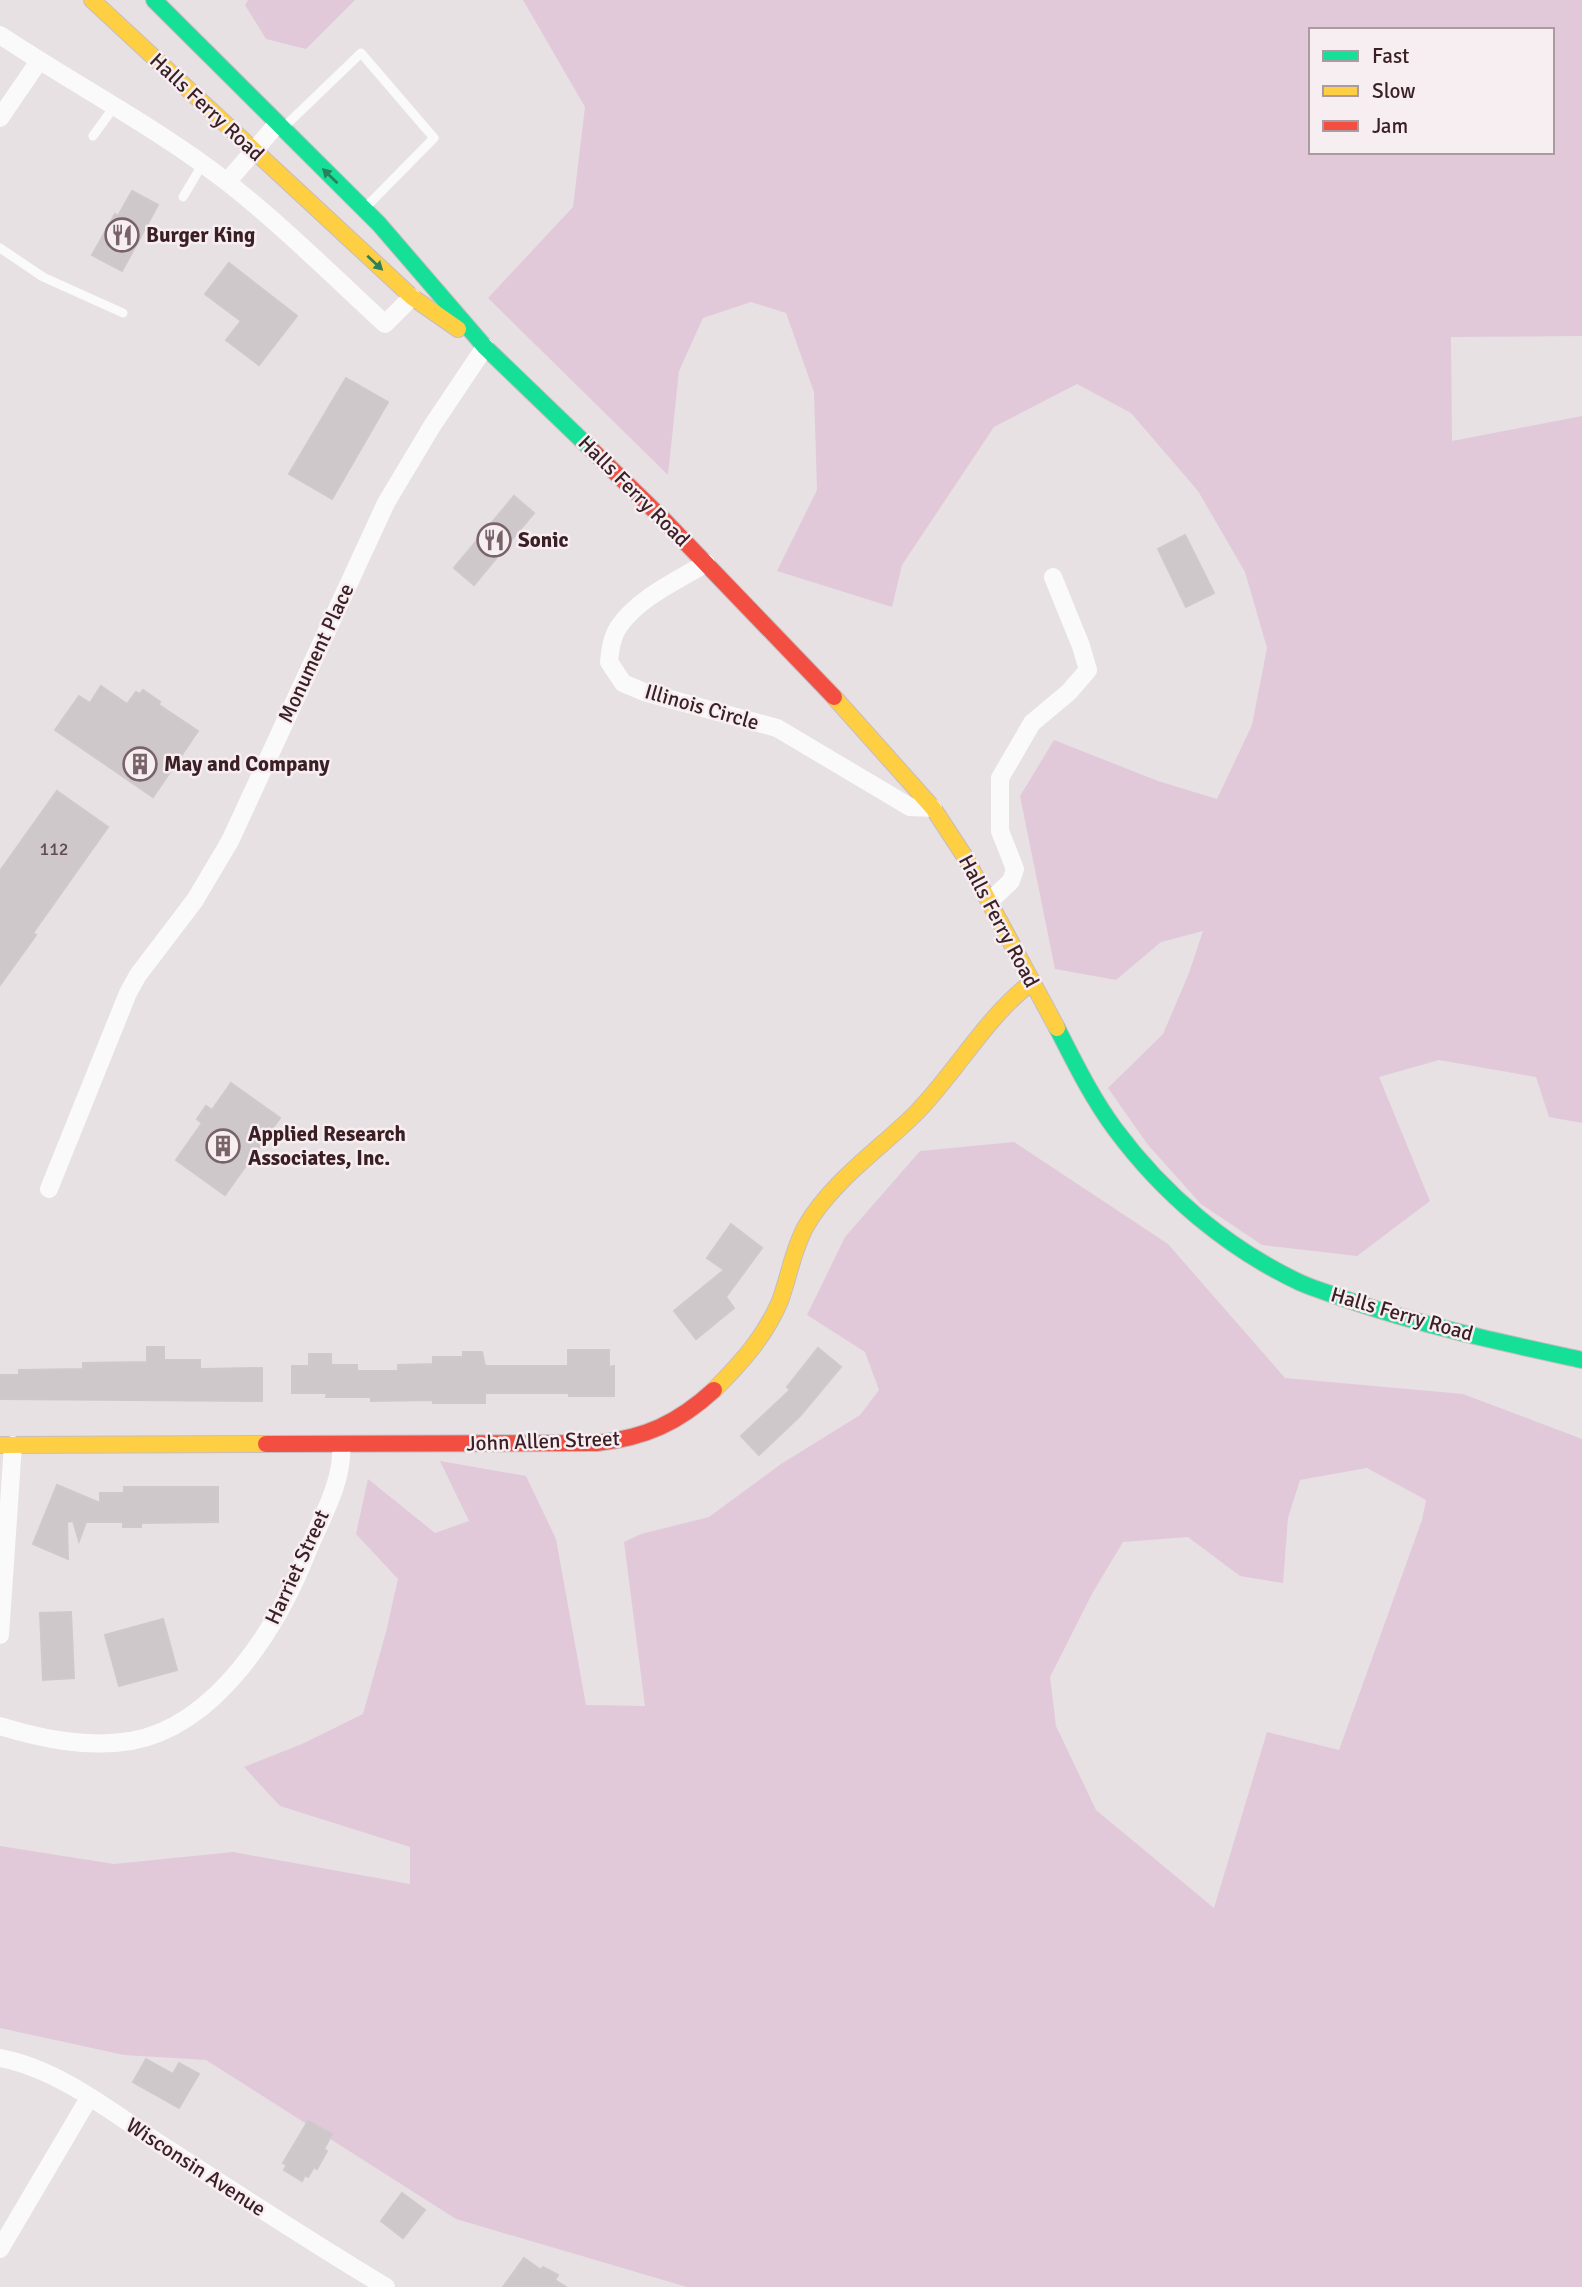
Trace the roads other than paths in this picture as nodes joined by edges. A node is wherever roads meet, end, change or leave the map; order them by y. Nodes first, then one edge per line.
1 (92, 0) edge
2 (155, 0) edge
3 (162, 0) edge
4 (170, 16) junction
5 (0, 34) edge
6 (39, 61) junction
7 (114, 107) junction
8 (0, 118) edge
9 (279, 127) junction
10 (93, 136) dead end
11 (253, 150) junction
12 (202, 165) junction
13 (226, 182) junction
14 (183, 197) dead end
15 (364, 210) junction
16 (0, 248) edge
17 (412, 297) junction
18 (123, 313) dead end
19 (485, 347) junction
20 (706, 563) junction
21 (1053, 577) dead end
22 (933, 808) junction
23 (990, 901) junction
24 (1032, 982) junction
25 (49, 1189) dead end
26 (1582, 1360) edge
27 (7, 1445) edge
28 (342, 1445) junction
29 (0, 1635) edge
30 (0, 1726) edge
31 (0, 2058) edge
32 (89, 2098) junction
33 (0, 2249) edge
34 (386, 2287) edge

1 - 11 street, Halls Ferry Road
2 - 4 street, Halls Ferry Road
3 - 4 street
4 - 9 street, Halls Ferry Road
5 - 6 street
6 - 7 street
6 - 8 street
7 - 10 lane
7 - 12 street
9 - 11 street
15 -> 9 street, Halls Ferry Road
9 - 15 lane
11 - 13 street
11 -> 17 street, Halls Ferry Road
12 - 13 street
12 - 14 lane
13 - 17 street
15 - 19 street, Halls Ferry Road
16 - 18 lane
17 - 19 street, Halls Ferry Road
19 - 20 street, Halls Ferry Road
19 - 25 street, Monument Place
20 - 22 street, Halls Ferry Road
20 - 22 street, Illinois Circle
21 - 23 street
22 - 23 street, Halls Ferry Road
23 - 24 street, Halls Ferry Road
24 - 26 street, Halls Ferry Road
24 - 28 street, John Allen Street
27 - 28 street, John Allen Street
27 - 29 street
28 - 30 street, Harriet Street
31 - 32 street, Wisconsin Avenue
32 - 33 street
32 - 34 street, Wisconsin Avenue

